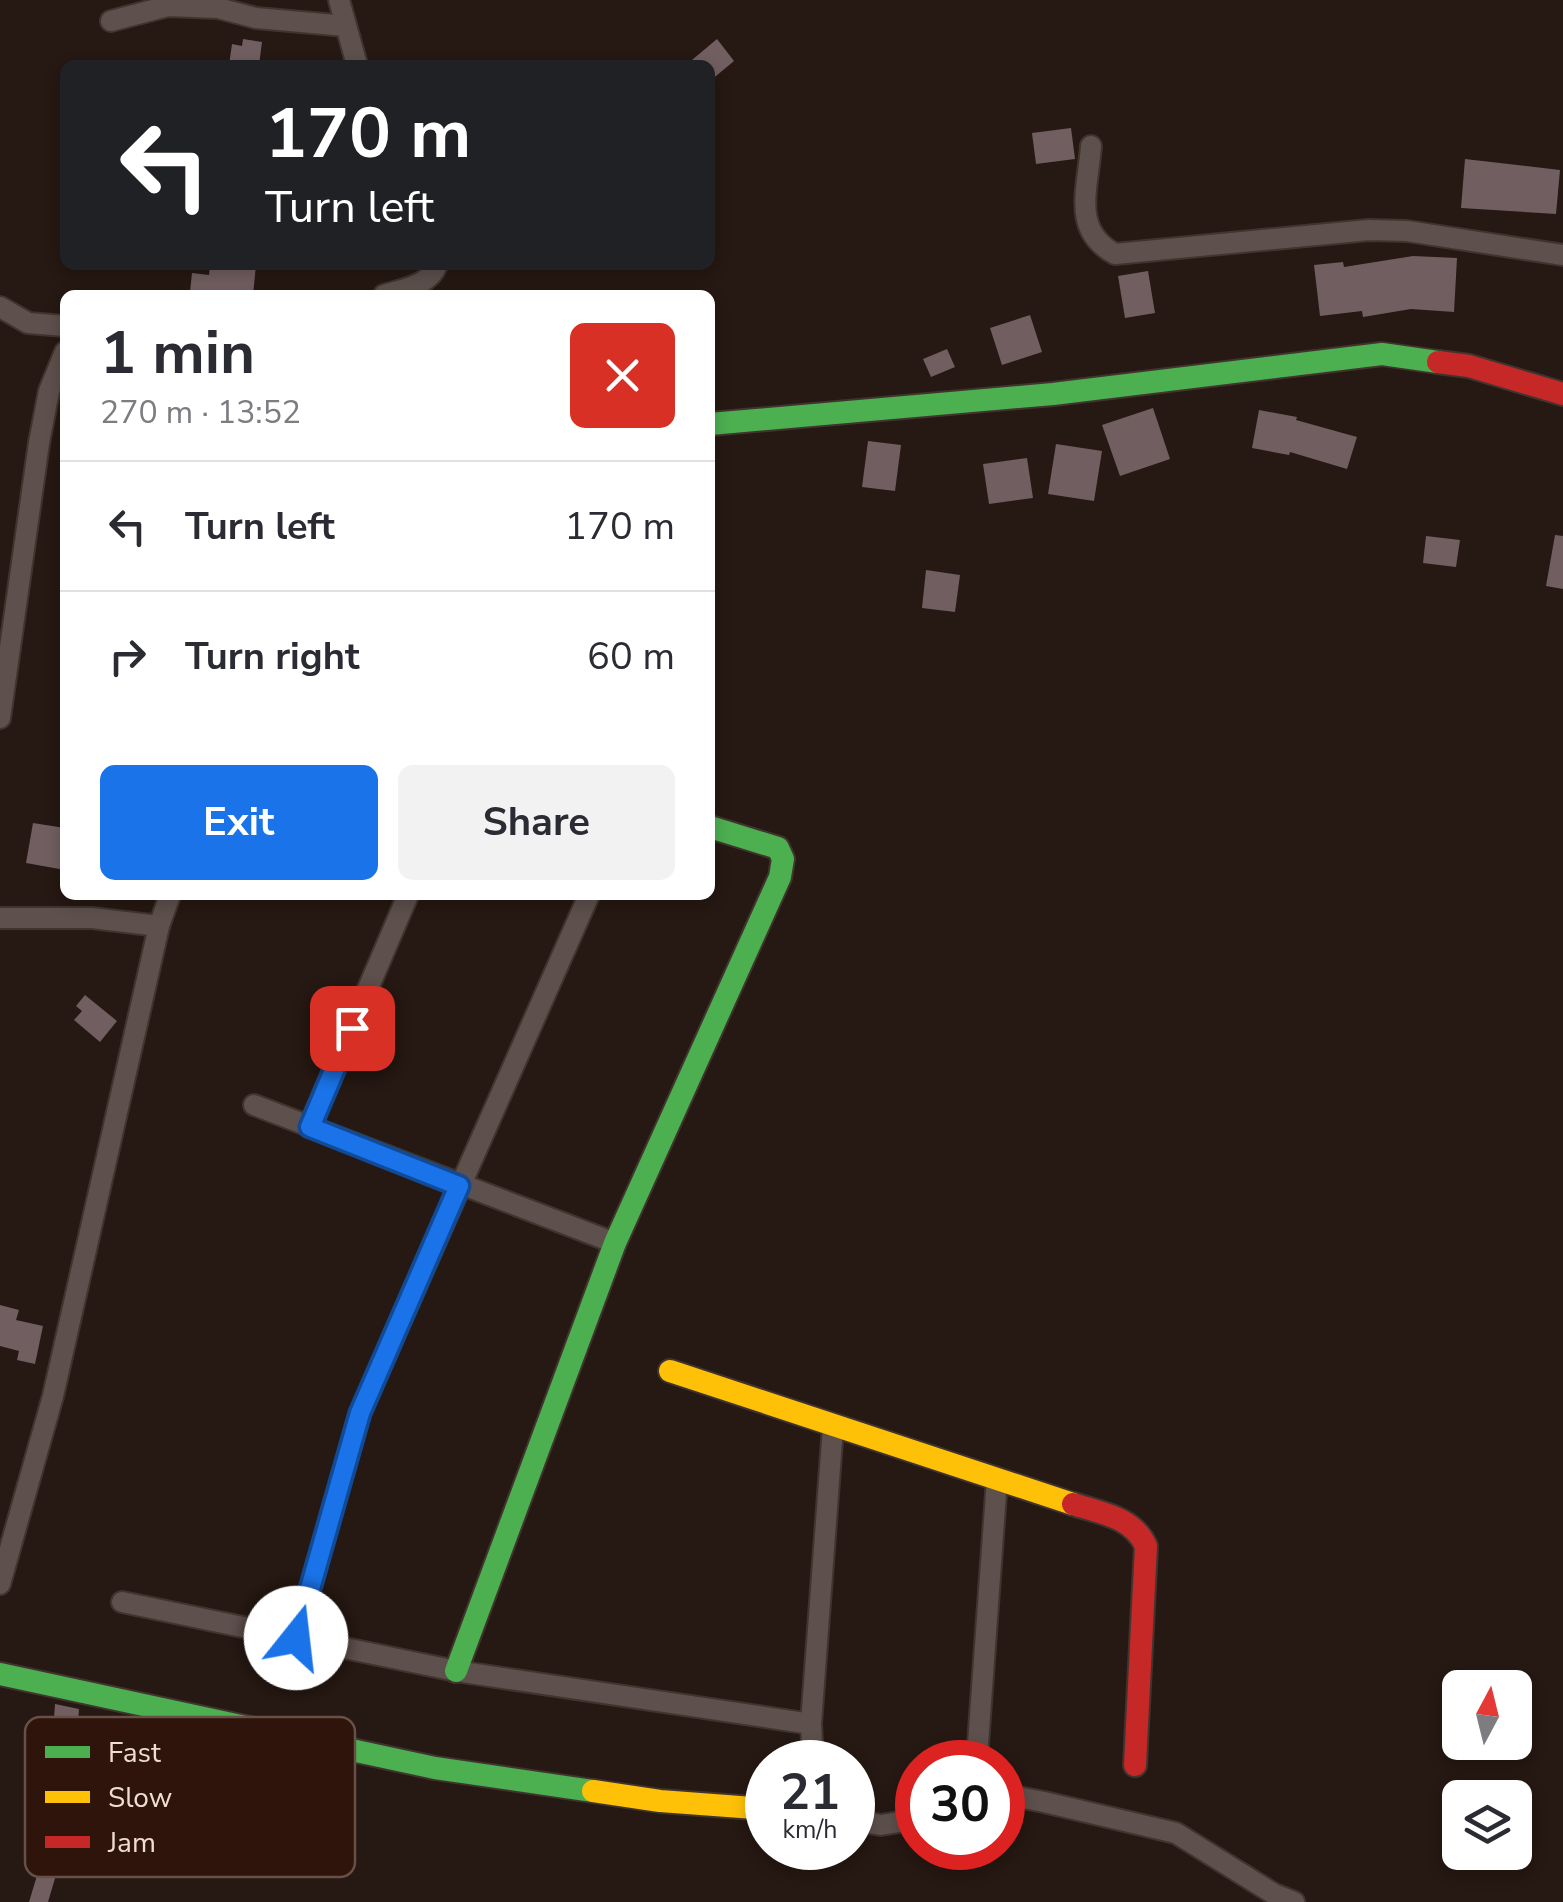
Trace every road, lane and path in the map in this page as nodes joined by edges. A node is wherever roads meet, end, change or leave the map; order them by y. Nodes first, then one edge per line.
1 (338, 0) edge
2 (111, 21) dead end
3 (346, 26) junction
4 (355, 60) edge
5 (1091, 146) dead end
6 (1563, 254) edge
7 (435, 270) edge
8 (402, 290) edge
9 (0, 307) edge
10 (60, 326) edge
11 (60, 364) edge
12 (1563, 394) edge
13 (715, 424) edge
14 (0, 718) edge
15 (715, 829) edge
16 (168, 900) edge
17 (406, 900) edge
18 (587, 900) edge
19 (0, 918) edge
20 (159, 926) junction
21 (254, 1105) dead end
22 (310, 1127) junction
23 (459, 1186) junction
24 (615, 1243) junction
25 (670, 1371) dead end
26 (833, 1427) junction
27 (997, 1479) junction
28 (0, 1584) edge
29 (122, 1602) dead end
30 (296, 1638) junction
31 (456, 1672) junction
32 (0, 1674) edge
33 (199, 1717) edge
34 (811, 1724) junction
35 (812, 1740) edge
36 (978, 1740) edge
37 (355, 1751) edge
38 (1135, 1764) dead end
39 (1025, 1798) edge
40 (745, 1807) edge
41 (1294, 1902) edge

1 - 3 street
2 - 3 street
3 - 4 street
5 - 6 street
7 - 8 street
9 - 10 street
11 - 14 street
12 - 13 street
15 - 24 street
16 - 20 street
17 - 22 street
18 - 23 street
19 - 20 street
20 - 28 street
21 - 22 street
22 - 23 street
23 - 24 street
23 - 30 street
24 - 31 street
25 - 26 street
26 - 27 street
26 - 34 street
27 - 36 street
27 - 38 street
29 - 30 street
30 - 31 street
31 - 34 street
32 - 33 street
34 - 35 street
37 - 40 street
39 - 41 street

